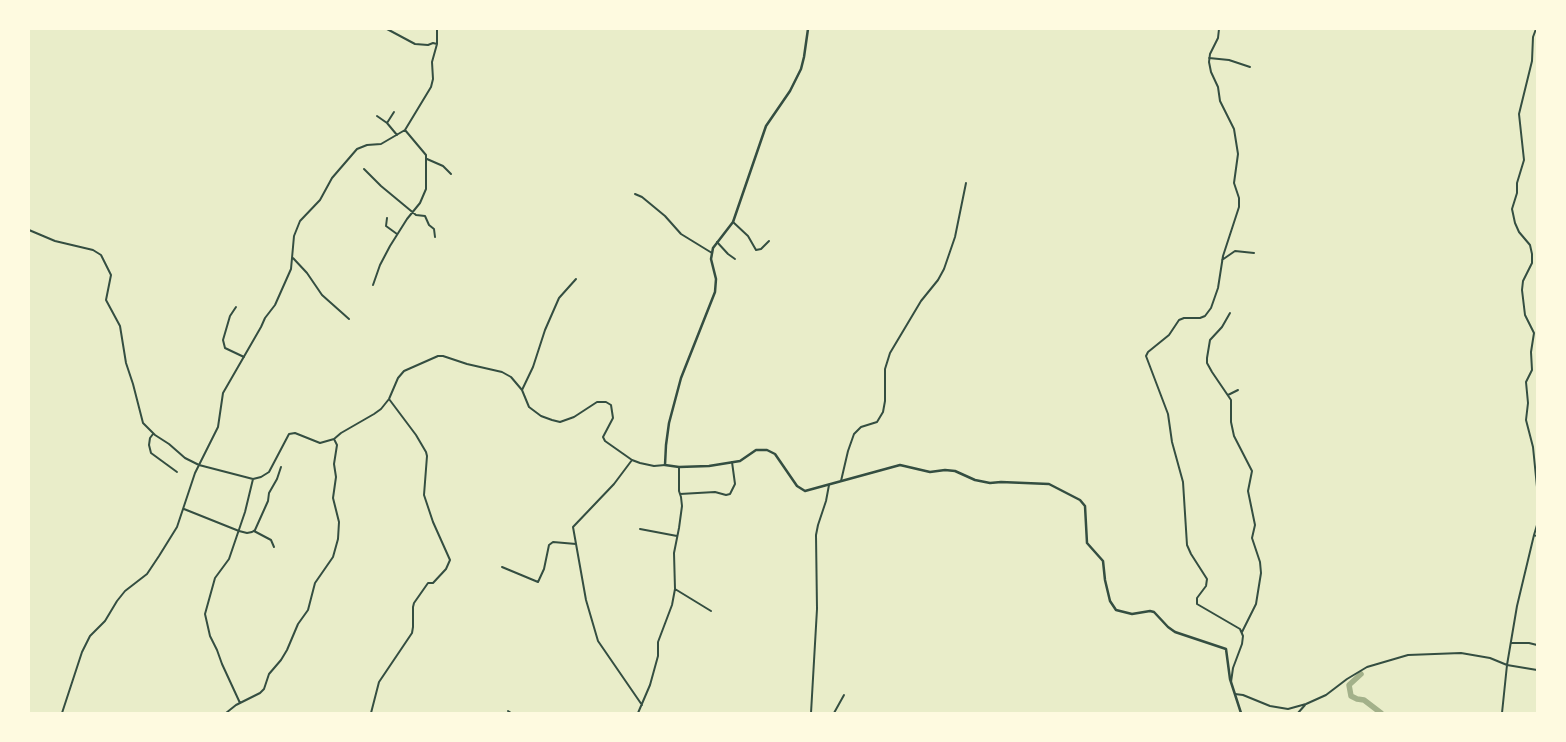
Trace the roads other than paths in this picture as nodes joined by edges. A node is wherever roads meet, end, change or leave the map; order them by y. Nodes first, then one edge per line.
1 (387, 29) edge
2 (395, 29) edge
3 (437, 29) edge
4 (808, 29) edge
5 (1219, 29) edge
6 (1536, 29) edge
7 (394, 32) junction
8 (437, 44) junction
9 (1209, 58) junction
10 (1250, 67) dead end
11 (394, 112) dead end
12 (376, 116) dead end
13 (387, 123) junction
14 (405, 130) junction
15 (397, 135) junction
16 (426, 159) junction
17 (364, 169) dead end
18 (451, 174) dead end
19 (966, 183) dead end
20 (635, 194) dead end
21 (412, 212) junction
22 (387, 218) dead end
23 (733, 222) junction
24 (29, 230) edge
25 (397, 234) junction
26 (435, 237) dead end
27 (769, 241) dead end
28 (717, 242) junction
29 (1254, 253) dead end
30 (712, 254) junction
31 (293, 258) junction
32 (735, 259) dead end
33 (1221, 261) junction
34 (576, 279) dead end
35 (373, 285) dead end
36 (236, 306) dead end
37 (1230, 312) dead end
38 (349, 319) dead end
39 (244, 356) junction
40 (522, 390) junction
41 (1238, 390) dead end
42 (1228, 395) junction
43 (389, 399) junction
44 (153, 434) junction
45 (334, 439) junction
46 (632, 460) junction
47 (732, 462) junction
48 (199, 465) junction
49 (665, 465) junction
50 (280, 467) dead end
51 (679, 467) junction
52 (177, 472) dead end
53 (253, 479) junction
54 (841, 481) junction
55 (829, 484) junction
56 (1537, 487) edge
57 (680, 494) junction
58 (184, 509) junction
59 (1537, 525) edge
60 (640, 529) dead end
61 (239, 531) junction
62 (254, 531) junction
63 (677, 536) junction
64 (1536, 536) edge
65 (576, 544) junction
66 (274, 547) dead end
67 (502, 567) dead end
68 (675, 589) junction
69 (712, 611) dead end
70 (1242, 634) junction
71 (1511, 643) junction
72 (1537, 645) edge
73 (1507, 665) junction
74 (1537, 670) edge
75 (1231, 683) junction
76 (1235, 694) junction
77 (844, 695) dead end
78 (240, 703) junction
79 (1306, 704) junction
80 (642, 705) junction
81 (62, 713) edge
82 (226, 713) edge
83 (371, 713) edge
84 (638, 713) edge
85 (811, 713) edge
86 (834, 713) edge
87 (1241, 713) edge
88 (1298, 713) edge
89 (1502, 713) edge

1 - 7 street
2 - 7 street
3 - 8 street
4 - 23 street
5 - 9 street
6 - 56 street
7 - 8 street
8 - 14 street
9 - 10 street
9 - 33 street
11 - 13 street
12 - 13 street
13 - 15 street
14 - 15 street
14 - 16 street
15 - 31 street
16 - 18 street
16 - 21 street
17 - 21 street
19 - 54 street
20 - 30 street
21 - 25 street
21 - 26 street
22 - 25 street
23 - 27 street
23 - 28 street
24 - 44 street
25 - 35 street
28 - 30 street
28 - 32 street
29 - 33 street
30 - 49 street
31 - 38 street
31 - 39 street
33 - 70 street
34 - 40 street
36 - 39 street
37 - 42 street
39 - 48 street
40 - 43 street
40 - 46 street
41 - 42 street
42 - 70 street
43 - 45 street
43 - 83 street
44 - 48 street
44 - 52 street
45 - 53 street
45 - 78 street
46 - 49 street
46 - 65 street
47 - 51 street
47 - 55 street
47 - 57 street
48 - 53 street
48 - 58 street
49 - 51 street
50 - 62 street
51 - 57 street
53 - 61 street
54 - 55 street
54 - 75 street
55 - 85 street
57 - 63 street
58 - 61 street
58 - 81 street
59 - 64 street
60 - 63 street
61 - 62 street
61 - 78 street
62 - 66 street
63 - 68 street
64 - 71 street
65 - 67 street
65 - 80 street
68 - 69 street
68 - 80 street
70 - 75 street
71 - 72 street
71 - 73 street
73 - 74 street
73 - 79 street
73 - 89 street
75 - 76 street
76 - 79 street
76 - 87 street
77 - 86 street
78 - 82 street
79 - 88 street
80 - 84 street

